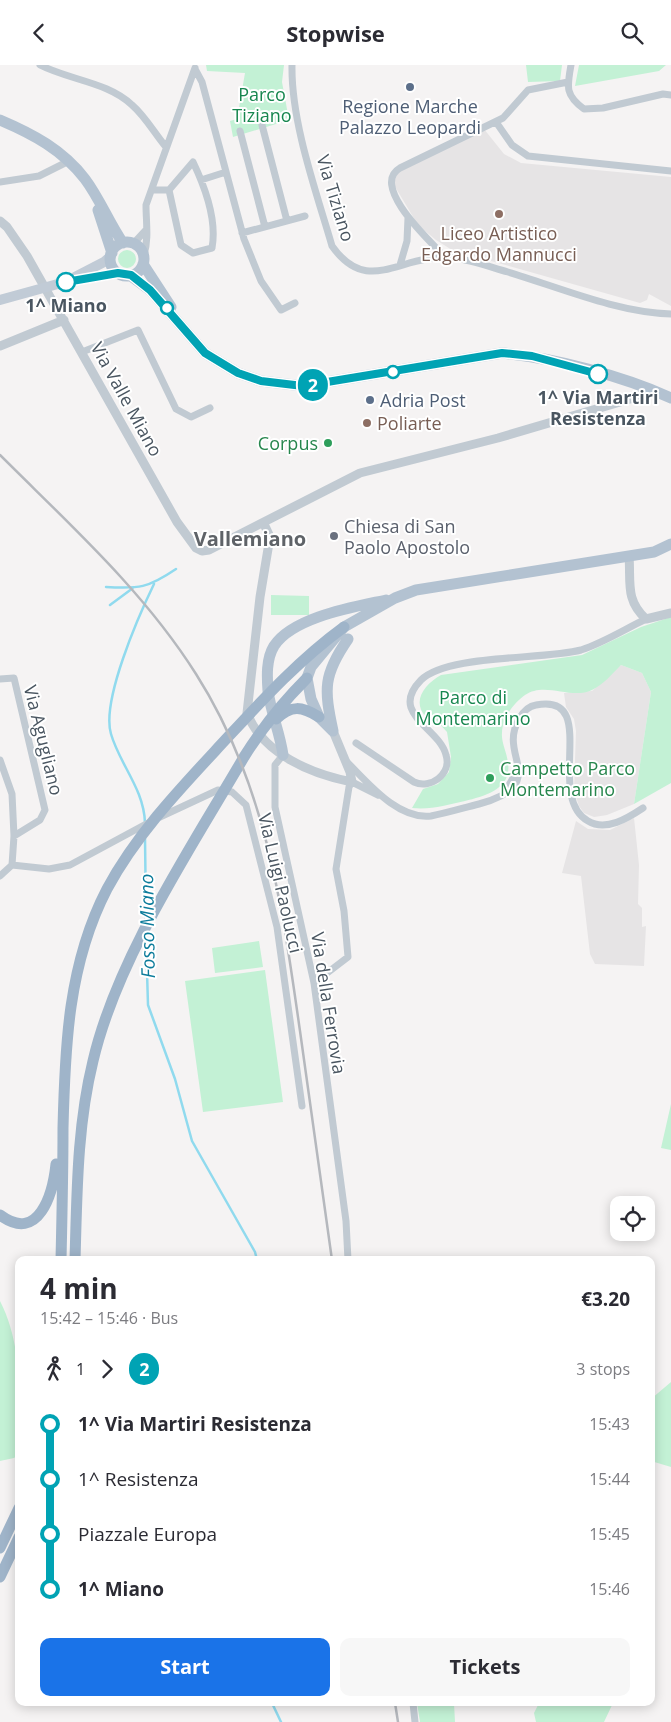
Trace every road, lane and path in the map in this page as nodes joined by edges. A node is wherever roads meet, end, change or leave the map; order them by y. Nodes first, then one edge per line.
1 (40, 65) edge
2 (292, 65) edge
3 (571, 65) edge
4 (195, 67) edge
5 (568, 82) junction
6 (671, 95) edge
7 (0, 120) edge
8 (496, 122) junction
9 (262, 125) dead end
10 (240, 131) dead end
11 (166, 147) junction
12 (69, 161) junction
13 (671, 171) edge
14 (226, 172) junction
15 (202, 180) junction
16 (0, 182) edge
17 (153, 190) junction
18 (169, 190) junction
19 (304, 216) dead end
20 (408, 218) junction
21 (0, 221) edge
22 (287, 221) junction
23 (265, 227) junction
24 (146, 229) junction
25 (242, 233) junction
26 (118, 246) junction
27 (445, 257) junction
28 (143, 260) junction
29 (400, 265) junction
30 (98, 271) junction
31 (118, 273) junction
32 (131, 275) junction
33 (153, 286) junction
34 (0, 300) edge
35 (295, 303) dead end
36 (671, 313) edge
37 (64, 320) junction
38 (0, 346) edge
39 (82, 352) junction
40 (651, 390) junction
41 (671, 398) edge
42 (210, 408) dead end
43 (264, 524) junction
44 (671, 544) edge
45 (630, 557) junction
46 (394, 598) junction
47 (671, 613) edge
48 (367, 616) junction
49 (646, 619) junction
50 (344, 627) junction
51 (348, 639) junction
52 (307, 677) junction
53 (0, 679) edge
54 (284, 706) junction
55 (319, 717) junction
56 (333, 731) junction
57 (356, 743) dead end
58 (282, 755) junction
59 (345, 759) junction
60 (0, 760) edge
61 (352, 782) junction
62 (387, 799) junction
63 (644, 808) dead end
64 (14, 836) junction
65 (12, 865) junction
66 (0, 876) edge
67 (314, 983) junction
68 (64, 1100) junction
69 (302, 1106) dead end
70 (0, 1215) edge
71 (61, 1256) edge
72 (75, 1256) edge
73 (348, 1256) edge
74 (15, 1516) edge
75 (15, 1545) edge
76 (0, 1548) edge
77 (0, 1577) edge
78 (413, 1706) edge
79 (415, 1722) edge

1 - 11 street
2 - 29 street, Via Tiziano
3 - 5 street
4 - 11 street
4 - 14 street
5 - 6 street
5 - 8 street
7 - 12 main road
8 - 13 street
8 - 20 street
9 - 22 street
10 - 23 street
11 - 17 street
12 - 16 street
12 - 26 main road
14 - 15 street
14 - 25 street
15 - 18 street
15 - 18 street
17 - 18 street
17 - 24 street
19 - 22 street
20 - 27 street
20 - 29 street
21 - 37 street, Via Valle Miano
22 - 23 street
23 - 25 street
24 - 26 street
24 - 28 street
25 - 35 street
26 - 28 main road
26 - 30 main road
26 - 31 main road
27 - 29 street, Via Tiziano
27 - 36 street, Via Tiziano
28 - 32 main road
28 - 33 main road
30 - 31 main road
30 - 34 main road
31 - 32 main road
32 - 33 main road
33 - 40 main road
37 - 38 street
37 - 39 street, Via Valle Miano
39 - 42 street
39 - 43 street, Via Valle Miano
40 - 41 main road
40 - 43 street
43 - 58 street
44 - 45 main road
45 - 46 main road
45 - 49 street
46 - 48 main road
46 - 58 main road
47 - 49 street
48 - 50 main road
48 - 51 main road
49 - 57 street
50 - 52 main road
50 - 68 highway
51 - 52 main road
51 - 56 main road
52 - 54 highway
52 - 55 main road
53 - 64 street, Via Agugliano
54 - 55 highway
54 - 72 highway
55 - 56 main road
56 - 59 street
58 - 61 street
58 - 67 street, Via della Ferrovia
59 - 61 street
59 - 62 street
60 - 64 street
61 - 62 street
61 - 67 street
62 - 63 street
64 - 65 street
65 - 66 street
65 - 69 street, Via Luigi Paolucci
67 - 73 street, Via della Ferrovia
68 - 70 highway
68 - 71 highway
74 - 76 highway
75 - 77 highway
78 - 79 street

